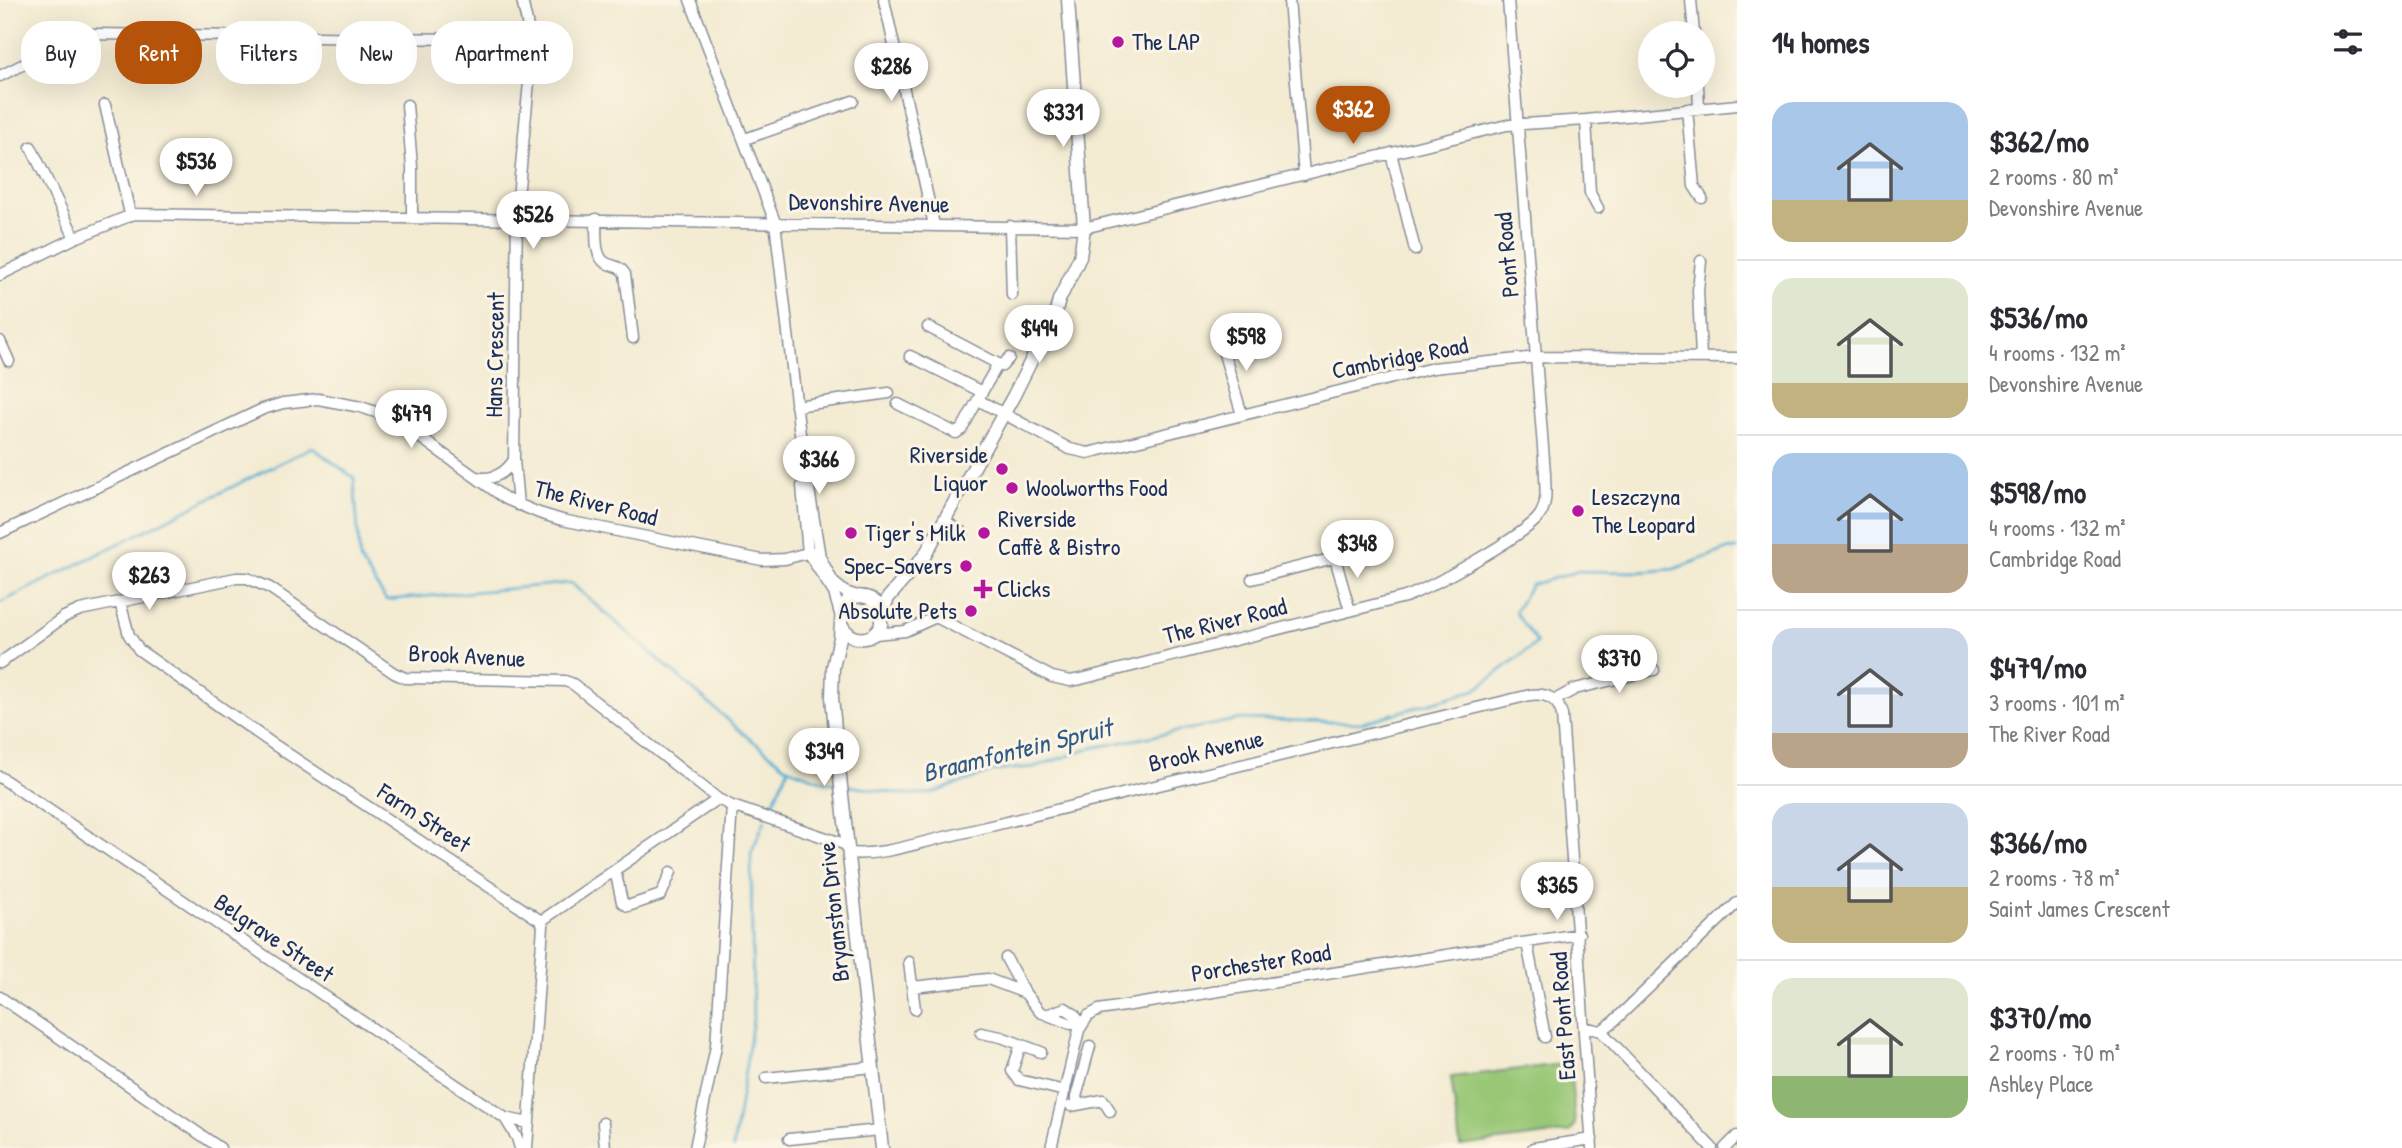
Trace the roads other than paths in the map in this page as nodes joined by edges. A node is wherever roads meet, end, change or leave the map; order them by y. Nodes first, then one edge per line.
1 (522, 0) edge
2 (691, 0) edge
3 (884, 0) edge
4 (1068, 0) edge
5 (1290, 0) edge
6 (1508, 0) edge
7 (1691, 0) edge
8 (527, 21) edge
9 (1693, 21) edge
10 (431, 38) edge
11 (0, 76) edge
12 (529, 84) edge
13 (1699, 98) edge
14 (853, 102) dead end
15 (105, 105) dead end
16 (407, 105) dead end
17 (1737, 105) edge
18 (1699, 108) junction
19 (1687, 109) junction
20 (1586, 120) junction
21 (1518, 123) junction
22 (745, 139) junction
23 (31, 146) dead end
24 (1391, 153) junction
25 (1304, 175) junction
26 (1702, 198) dead end
27 (1598, 208) dead end
28 (130, 214) junction
29 (412, 216) junction
30 (517, 218) junction
31 (596, 219) junction
32 (775, 222) junction
33 (934, 225) junction
34 (1010, 226) junction
35 (1084, 228) junction
36 (75, 238) junction
37 (1415, 250) dead end
38 (1701, 261) dead end
39 (0, 275) edge
40 (1012, 295) dead end
41 (928, 327) dead end
42 (633, 338) dead end
43 (1220, 340) dead end
44 (0, 341) edge
45 (910, 356) dead end
46 (1537, 357) junction
47 (1701, 357) junction
48 (1737, 358) edge
49 (9, 361) dead end
50 (889, 393) dead end
51 (980, 396) junction
52 (898, 404) dead end
53 (796, 406) junction
54 (1000, 413) junction
55 (1242, 415) junction
56 (514, 460) junction
57 (471, 475) junction
58 (518, 505) junction
59 (1544, 506) joint
60 (945, 521) junction
61 (0, 533) edge
62 (963, 533) dead end
63 (1368, 549) dead end
64 (813, 551) junction
65 (1335, 558) junction
66 (1252, 579) dead end
67 (862, 596) junction
68 (120, 602) junction
69 (1350, 611) junction
70 (883, 616) junction
71 (841, 619) junction
72 (905, 631) junction
73 (871, 636) junction
74 (0, 663) edge
75 (1654, 670) dead end
76 (833, 672) junction
77 (1555, 700) junction
78 (0, 777) edge
79 (718, 799) junction
80 (732, 806) junction
81 (848, 849) junction
82 (615, 870) junction
83 (671, 872) dead end
84 (1737, 903) edge
85 (541, 921) junction
86 (1579, 934) junction
87 (1527, 943) junction
88 (1006, 958) dead end
89 (909, 962) dead end
90 (912, 987) junction
91 (1025, 993) junction
92 (0, 997) edge
93 (915, 1009) dead end
94 (1082, 1024) junction
95 (1584, 1027) junction
96 (1601, 1031) junction
97 (981, 1033) dead end
98 (1545, 1037) dead end
99 (1021, 1045) junction
100 (1090, 1046) dead end
101 (1041, 1052) dead end
102 (873, 1067) junction
103 (766, 1078) dead end
104 (1065, 1091) junction
105 (1078, 1104) junction
106 (1061, 1107) junction
107 (1110, 1111) dead end
108 (505, 1118) junction
109 (603, 1123) dead end
110 (529, 1124) junction
111 (880, 1130) junction
112 (1737, 1136) edge
113 (789, 1139) dead end
114 (1592, 1143) edge
115 (220, 1148) edge
116 (520, 1148) edge
117 (527, 1148) edge
118 (605, 1148) edge
119 (695, 1148) edge
120 (882, 1148) edge
121 (1051, 1148) edge
122 (1533, 1148) edge
123 (1712, 1148) edge
124 (1725, 1148) edge

1 - 8 street, Hans Crescent
2 - 22 street
3 - 33 street
4 - 35 main road
5 - 25 street
6 - 21 street, Pont Road
7 - 9 street
10 - 11 street
12 - 30 street, Hans Crescent
13 - 18 street
14 - 22 street
15 - 28 street
16 - 29 street
17 - 18 street, Devonshire Avenue
18 - 19 street, Devonshire Avenue
19 - 20 street, Devonshire Avenue
19 - 26 street
20 - 21 street, Devonshire Avenue
20 - 27 street
21 - 24 street, Devonshire Avenue
21 - 46 street, Pont Road
22 - 32 street
23 - 36 street
24 - 25 street, Devonshire Avenue
24 - 37 street
25 - 35 street, Devonshire Avenue
28 - 29 street, Devonshire Avenue
28 - 36 street, Devonshire Avenue
29 - 30 street, Devonshire Avenue
30 - 31 street, Devonshire Avenue
30 - 56 street, Hans Crescent
31 - 32 street, Devonshire Avenue
31 - 42 street
32 - 33 street, Devonshire Avenue
32 - 53 street
33 - 34 street, Devonshire Avenue
34 - 35 street, Devonshire Avenue
34 - 40 street
35 - 54 main road
36 - 39 street, Devonshire Avenue
38 - 47 street
41 - 51 street
43 - 55 street
44 - 49 street
45 - 51 street, Cambridge Road
46 - 47 street, Cambridge Road
46 - 55 street, Cambridge Road
46 - 59 street, Pont Road
47 - 48 street, Cambridge Road
50 - 53 street
51 - 52 street
51 - 54 street, Cambridge Road
53 - 64 street
54 - 55 street, Cambridge Road
54 - 60 main road
54 - 67 main road
56 - 57 street
56 - 58 street, Hans Crescent
57 - 58 street, The River Road
57 - 61 street, The River Road
58 - 64 street, The River Road
59 - 69 street, The River Road
60 - 62 street
60 - 70 main road
63 - 65 street
64 - 67 street
64 - 71 street
65 - 66 street
65 - 69 street
67 - 70 main road
67 - 71 main road
68 - 74 street, Brook Avenue
68 - 79 street, Brook Avenue
68 - 85 street, Farm Street
69 - 72 street, The River Road
70 - 72 street
70 - 73 main road
71 - 73 main road
71 - 76 main road, Bryanston Drive
72 - 73 street, The River Road
73 - 76 main road
75 - 77 street
76 - 81 main road, Bryanston Drive
77 - 81 street, Brook Avenue
77 - 86 street, East Pont Road
78 - 108 street, Belgrave Street
79 - 80 street, Brook Avenue
79 - 82 street
80 - 81 street, Brook Avenue
80 - 119 street
81 - 102 main road, Bryanston Drive
82 - 83 street
82 - 85 street
84 - 96 street
85 - 110 street
86 - 87 street, Porchester Road
86 - 95 street, East Pont Road
87 - 94 street, Porchester Road
87 - 98 street
88 - 91 street
89 - 90 street
90 - 91 street
90 - 93 street
91 - 94 street
92 - 115 street
94 - 104 street
95 - 96 street
95 - 114 street, East Pont Road
96 - 123 street
97 - 99 street
99 - 101 street
99 - 104 street
100 - 105 street
102 - 103 street
102 - 111 main road, Bryanston Drive
104 - 106 street
105 - 106 street
105 - 107 street
106 - 121 street
108 - 110 street, Belgrave Street
108 - 116 street
109 - 118 street
110 - 117 street
111 - 113 street
111 - 120 main road, Bryanston Drive
112 - 124 street
114 - 122 street

